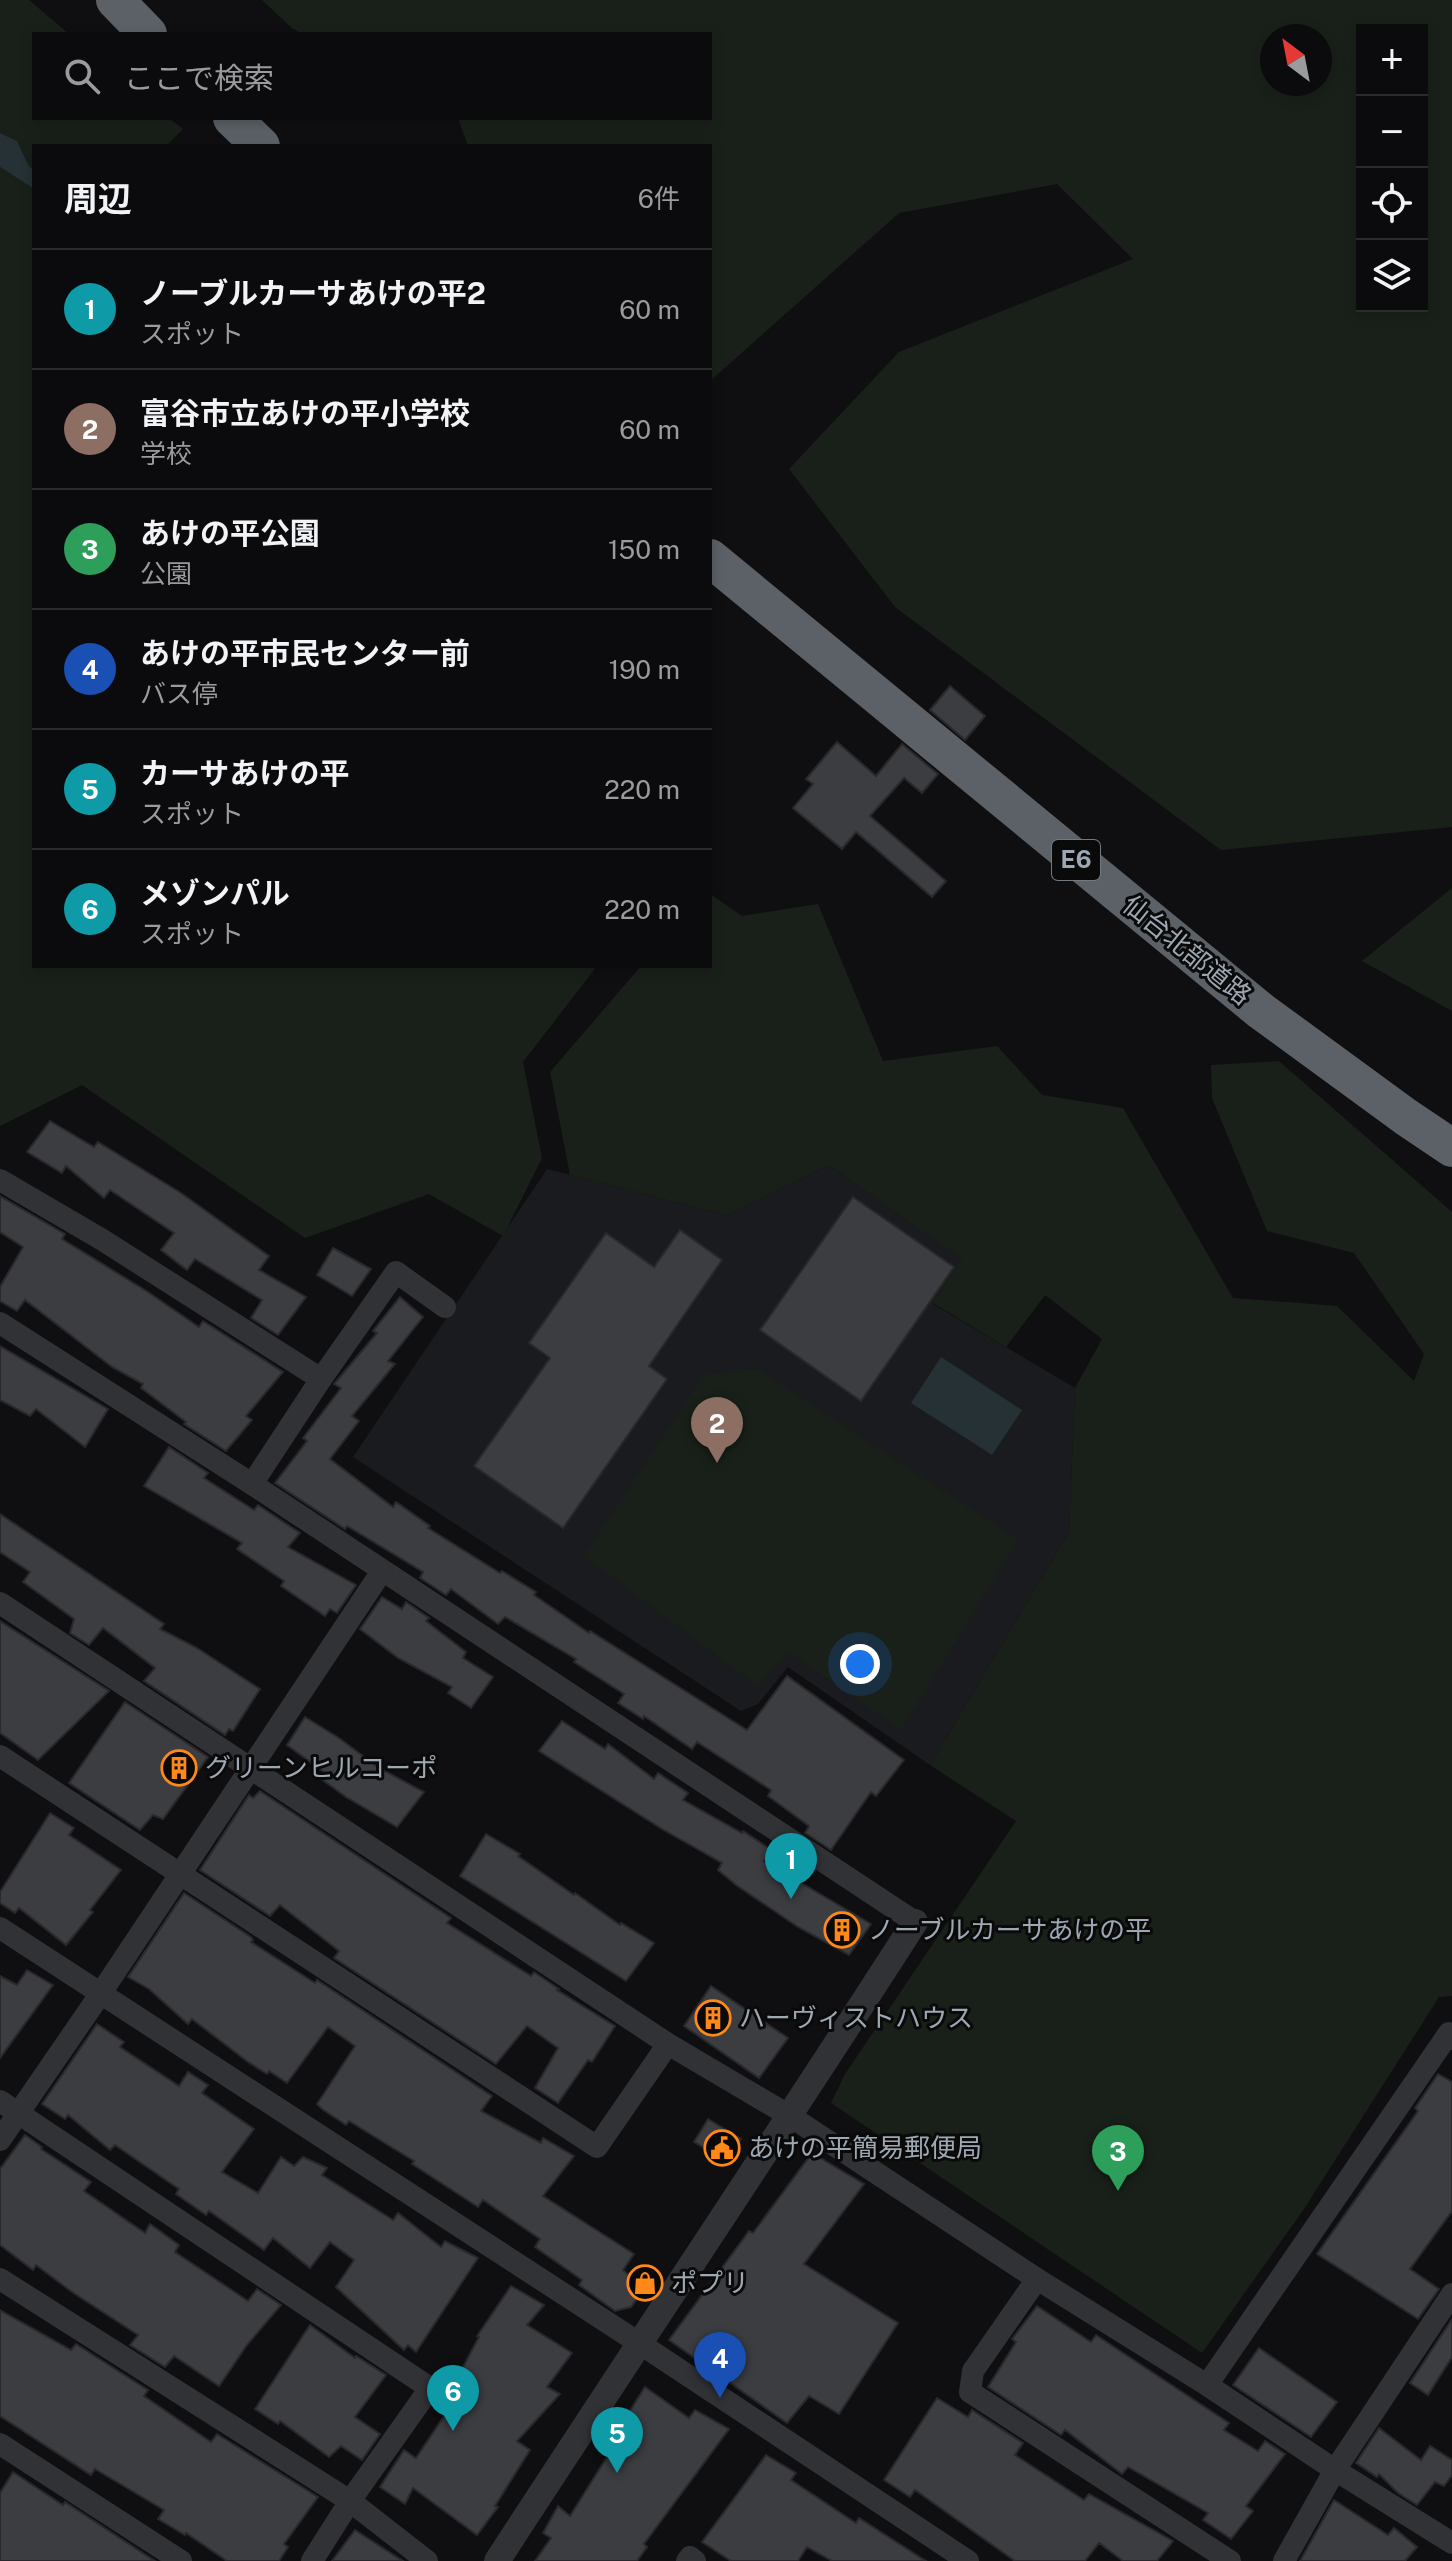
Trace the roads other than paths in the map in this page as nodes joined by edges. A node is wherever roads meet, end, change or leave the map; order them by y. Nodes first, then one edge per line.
1 (115, 0) edge
2 (146, 32) edge
3 (234, 120) edge
4 (259, 144) edge
5 (712, 560) edge
6 (1452, 1148) edge
7 (0, 1180) edge
8 (445, 1307) dead end
9 (0, 1323) edge
10 (321, 1379) junction
11 (252, 1484) junction
12 (382, 1571) junction
13 (0, 1603) edge
14 (0, 1756) edge
15 (249, 1768) junction
16 (179, 1873) junction
17 (915, 1922) joint
18 (0, 1928) edge
19 (101, 1993) junction
20 (1452, 2039) edge
21 (668, 2044) junction
22 (9, 2107) edge
23 (790, 2116) junction
24 (0, 2140) edge
25 (0, 2279) edge
26 (1037, 2279) junction
27 (1452, 2294) edge
28 (639, 2343) junction
29 (1207, 2385) junction
30 (0, 2444) edge
31 (1335, 2470) junction
32 (350, 2501) junction
33 (1452, 2543) edge
34 (181, 2561) edge
35 (312, 2561) edge
36 (427, 2561) edge
37 (497, 2561) edge
38 (687, 2561) edge
39 (695, 2561) edge
40 (968, 2561) edge
41 (1230, 2561) edge
42 (1284, 2561) edge

1 - 2 highway
3 - 4 highway
5 - 6 highway, 仙台北部道路 / E6
7 - 10 street
8 - 10 street
9 - 11 street
10 - 11 street
11 - 12 street
12 - 15 street
12 - 17 street
13 - 15 street
14 - 16 street
15 - 16 street
15 - 21 street
16 - 19 street
16 - 21 street
17 - 23 street
18 - 19 street
19 - 22 street
19 - 28 street
20 - 29 street
21 - 23 street
22 - 24 street
22 - 32 street
23 - 26 street
23 - 28 street
25 - 32 street
26 - 29 street
26 - 41 street
27 - 31 street
28 - 37 street
28 - 40 street
29 - 31 street
30 - 34 street
31 - 33 street
31 - 42 street
32 - 35 street
32 - 36 street
38 - 39 street

